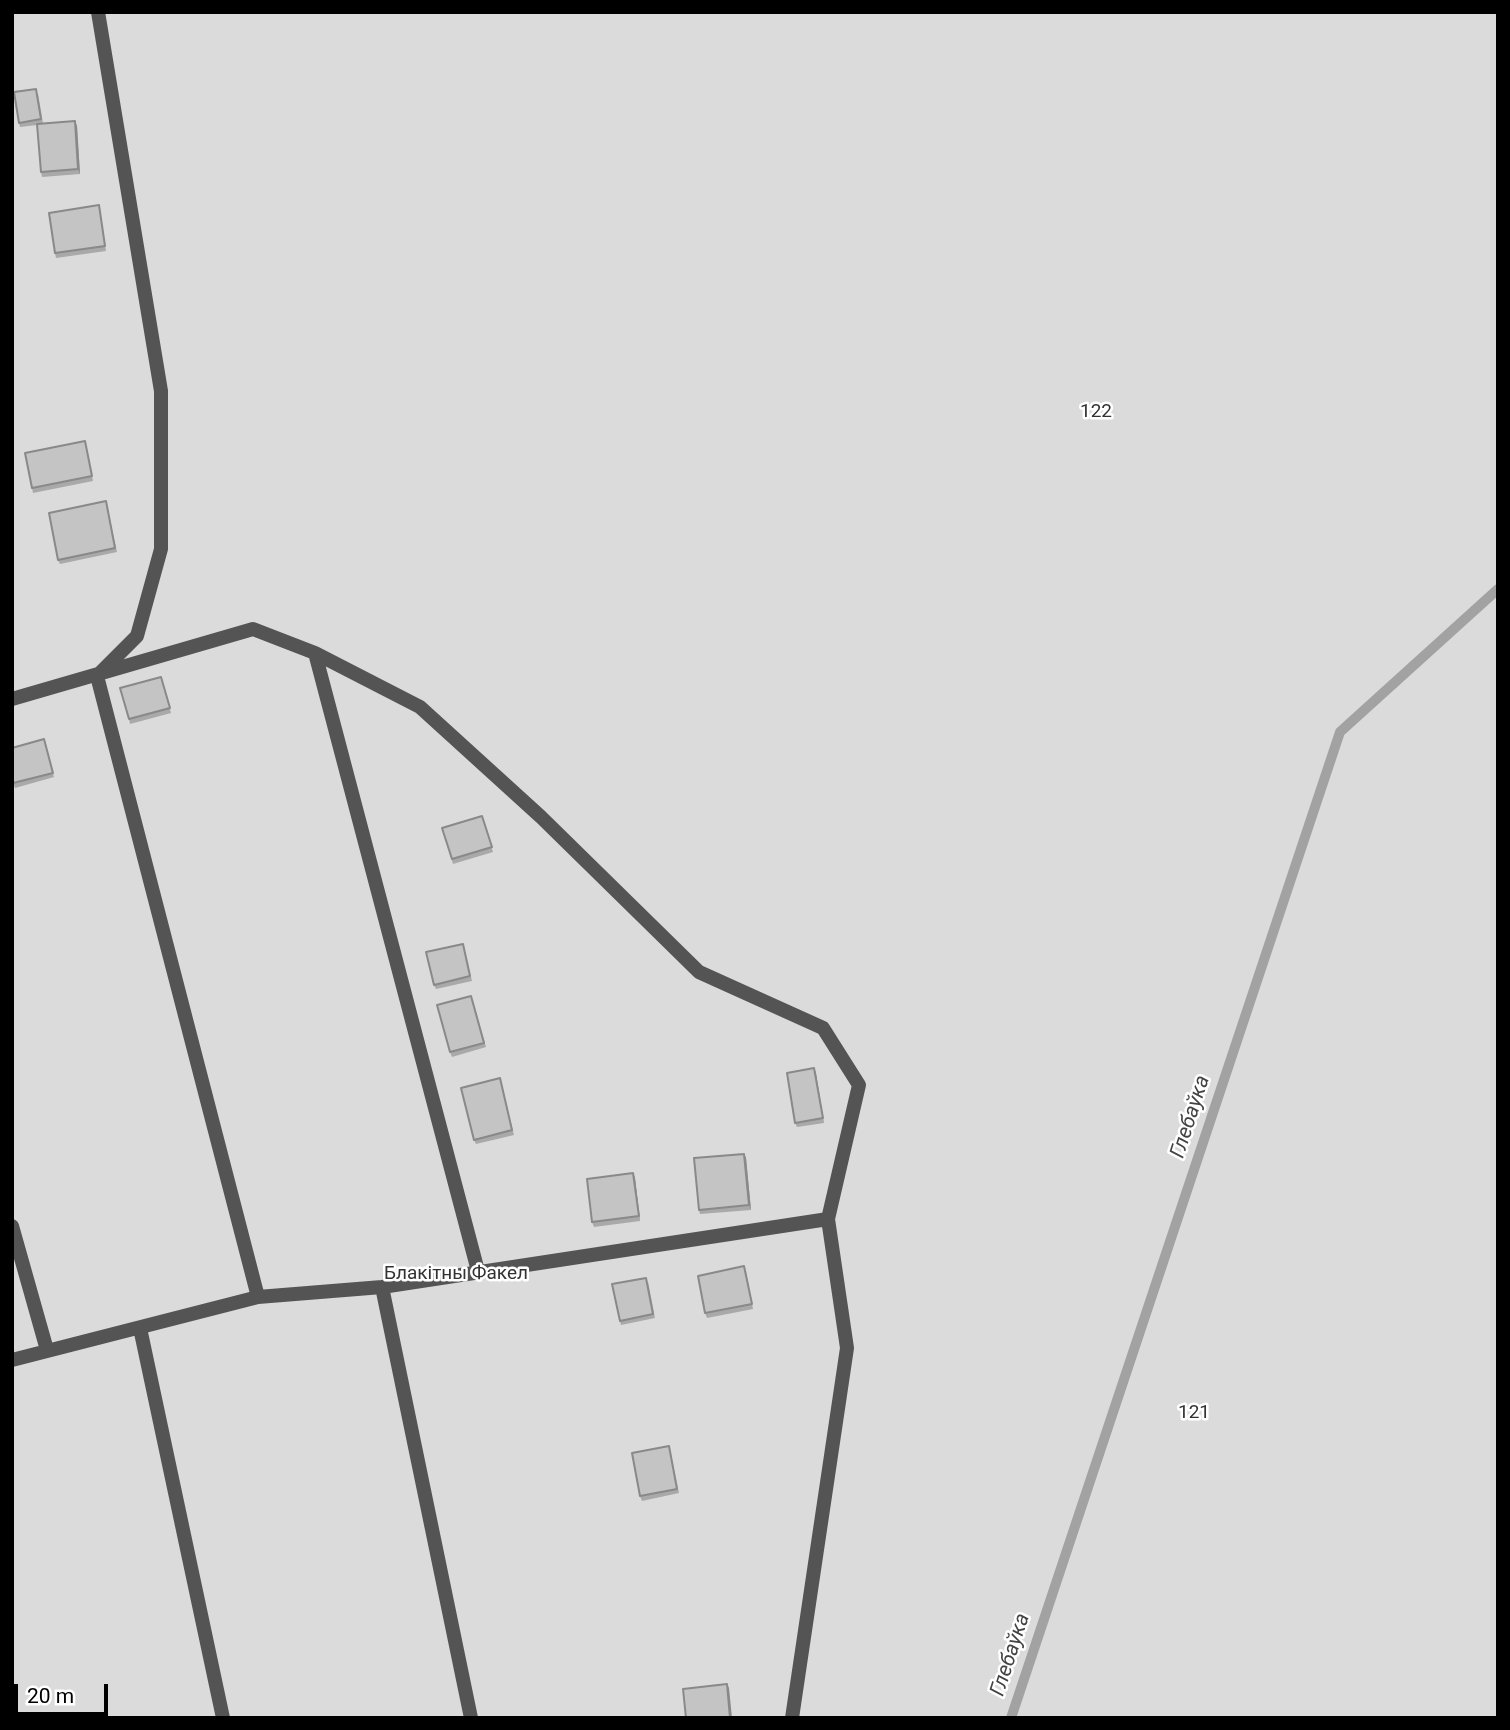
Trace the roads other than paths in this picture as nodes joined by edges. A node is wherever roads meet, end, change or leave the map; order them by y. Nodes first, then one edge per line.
1 (99, 12) edge
2 (315, 653) junction
3 (97, 676) junction
4 (12, 699) edge
5 (828, 1219) junction
6 (12, 1226) edge
7 (478, 1271) junction
8 (382, 1287) junction
9 (258, 1297) junction
10 (140, 1328) junction
11 (47, 1350) junction
12 (12, 1360) edge
13 (223, 1718) edge
14 (471, 1718) edge
15 (792, 1718) edge

1 - 3 lane
2 - 3 lane
2 - 5 lane
2 - 7 lane
3 - 4 lane
3 - 9 lane
5 - 7 lane
5 - 15 lane
6 - 11 lane
7 - 8 lane
8 - 9 lane
8 - 14 lane
9 - 10 lane
10 - 11 lane
10 - 13 lane
11 - 12 lane

